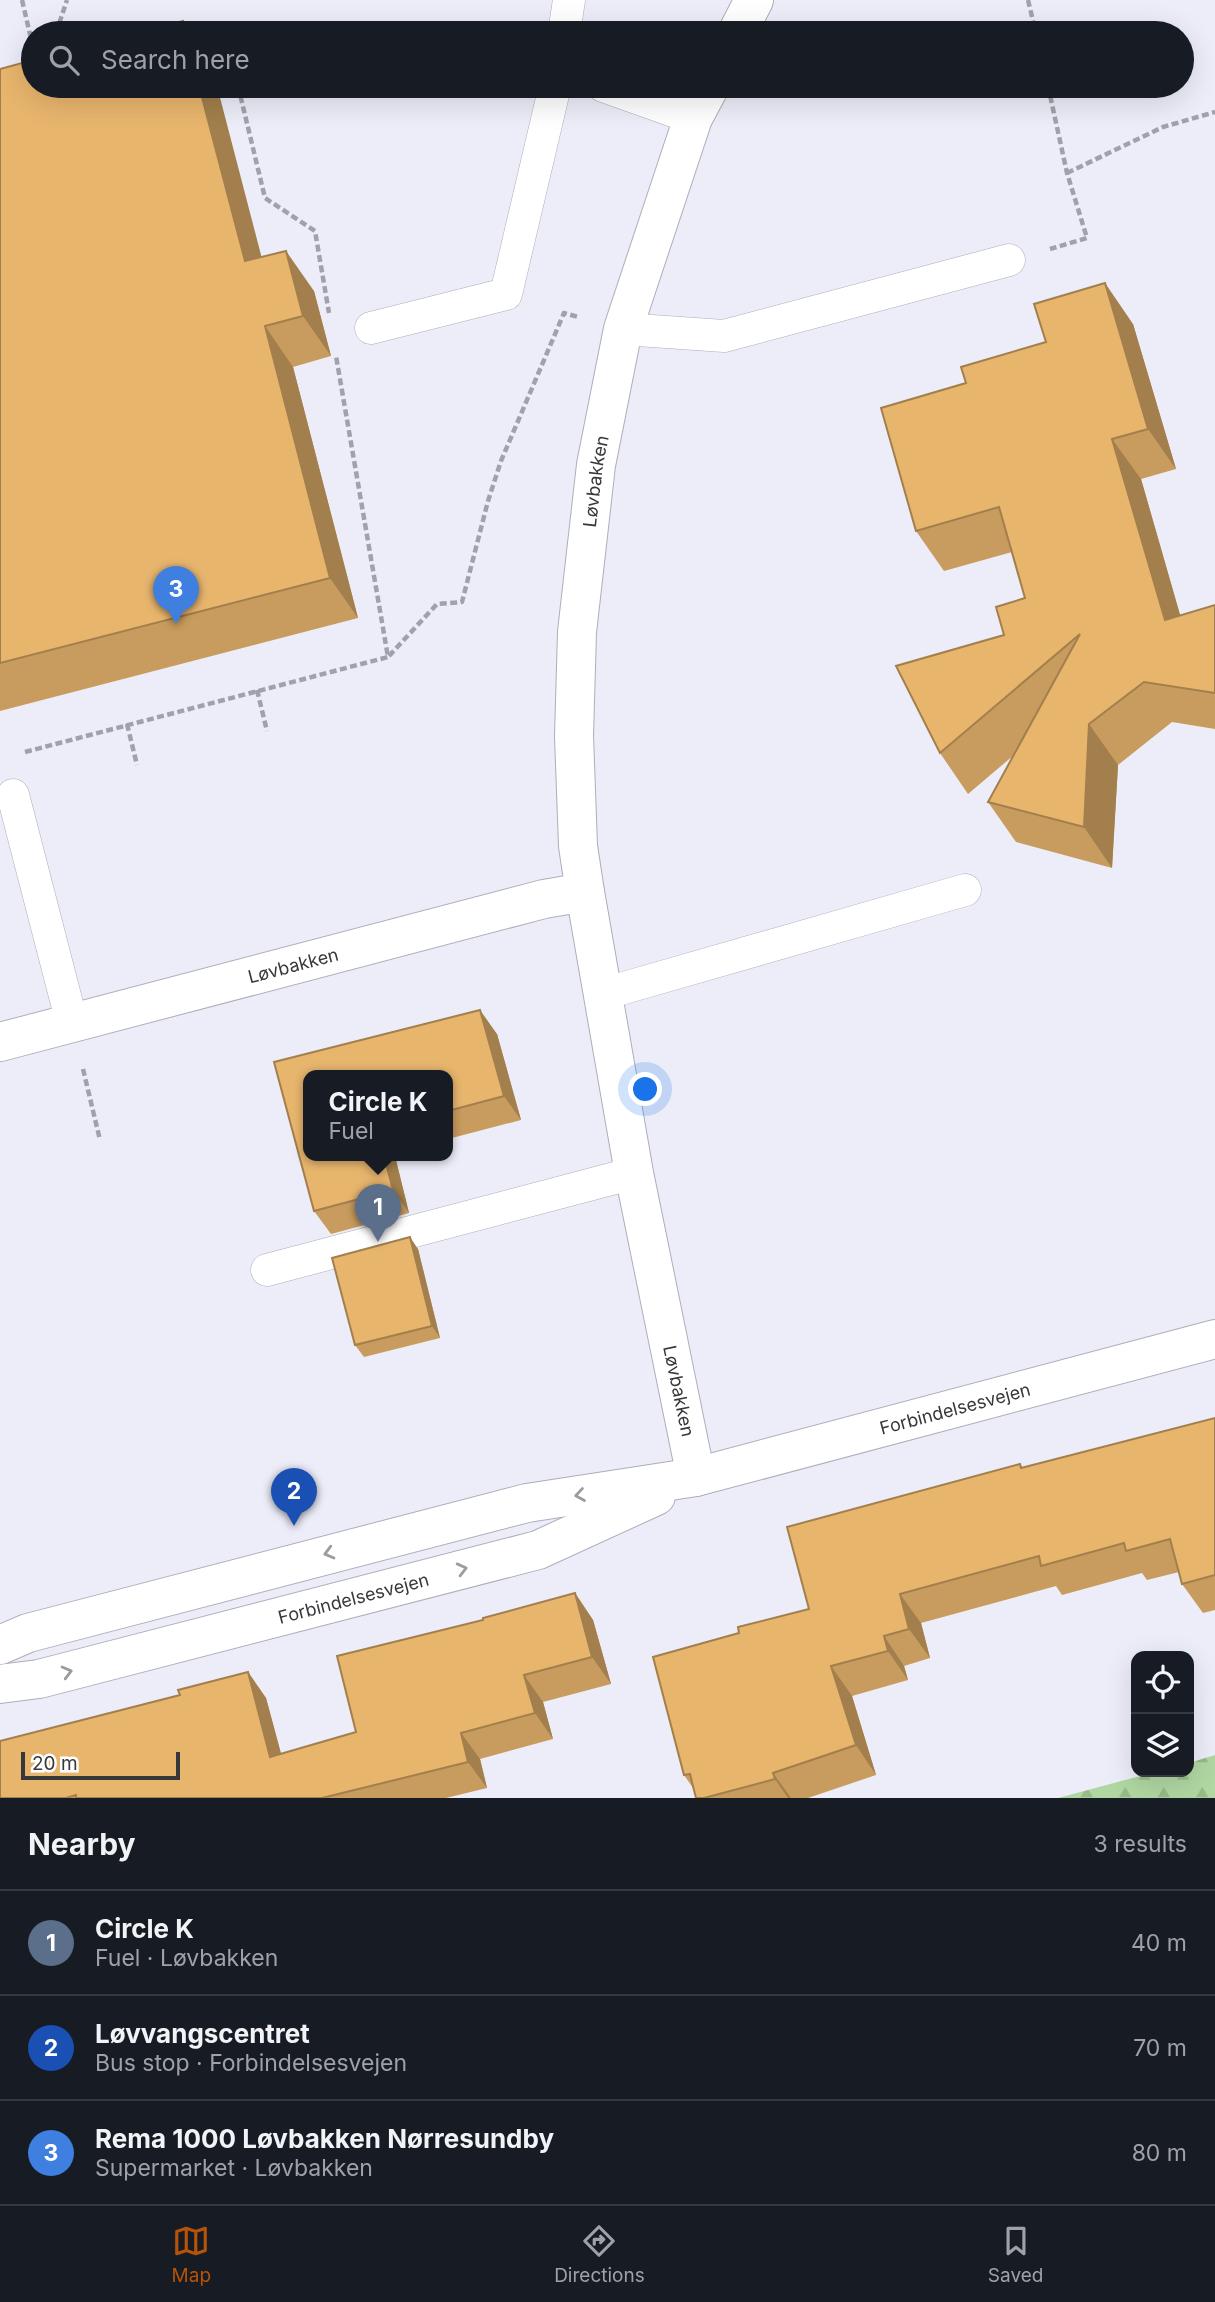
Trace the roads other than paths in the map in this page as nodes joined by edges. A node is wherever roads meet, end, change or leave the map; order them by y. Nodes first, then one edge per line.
1 (569, 0) edge
2 (754, 0) edge
3 (566, 21) edge
4 (743, 21) edge
5 (552, 98) edge
6 (677, 98) edge
7 (702, 102) edge
8 (1009, 260) road end
9 (371, 328) dead end
10 (623, 329) junction
11 (13, 795) dead end
12 (965, 890) dead end
13 (585, 892) junction
14 (603, 994) junction
15 (72, 1023) junction
16 (0, 1041) edge
17 (634, 1173) junction
18 (267, 1270) dead end
19 (1215, 1339) edge
20 (696, 1477) junction
21 (0, 1645) edge
22 (0, 1684) edge

1 - 3 lane
2 - 4 street
5 - 9 lane
6 - 7 lane
7 - 10 street, Løvbakken
8 - 10 lane
10 - 13 street, Løvbakken
11 - 15 lane
12 - 14 lane
13 - 14 street, Løvbakken
13 - 15 street, Løvbakken
14 - 17 street, Løvbakken
15 - 16 street, Løvbakken
17 - 18 lane
17 - 20 street, Løvbakken
19 - 20 street, Forbindelsesvejen
20 -> 21 street, Forbindelsesvejen
22 -> 20 street, Forbindelsesvejen

